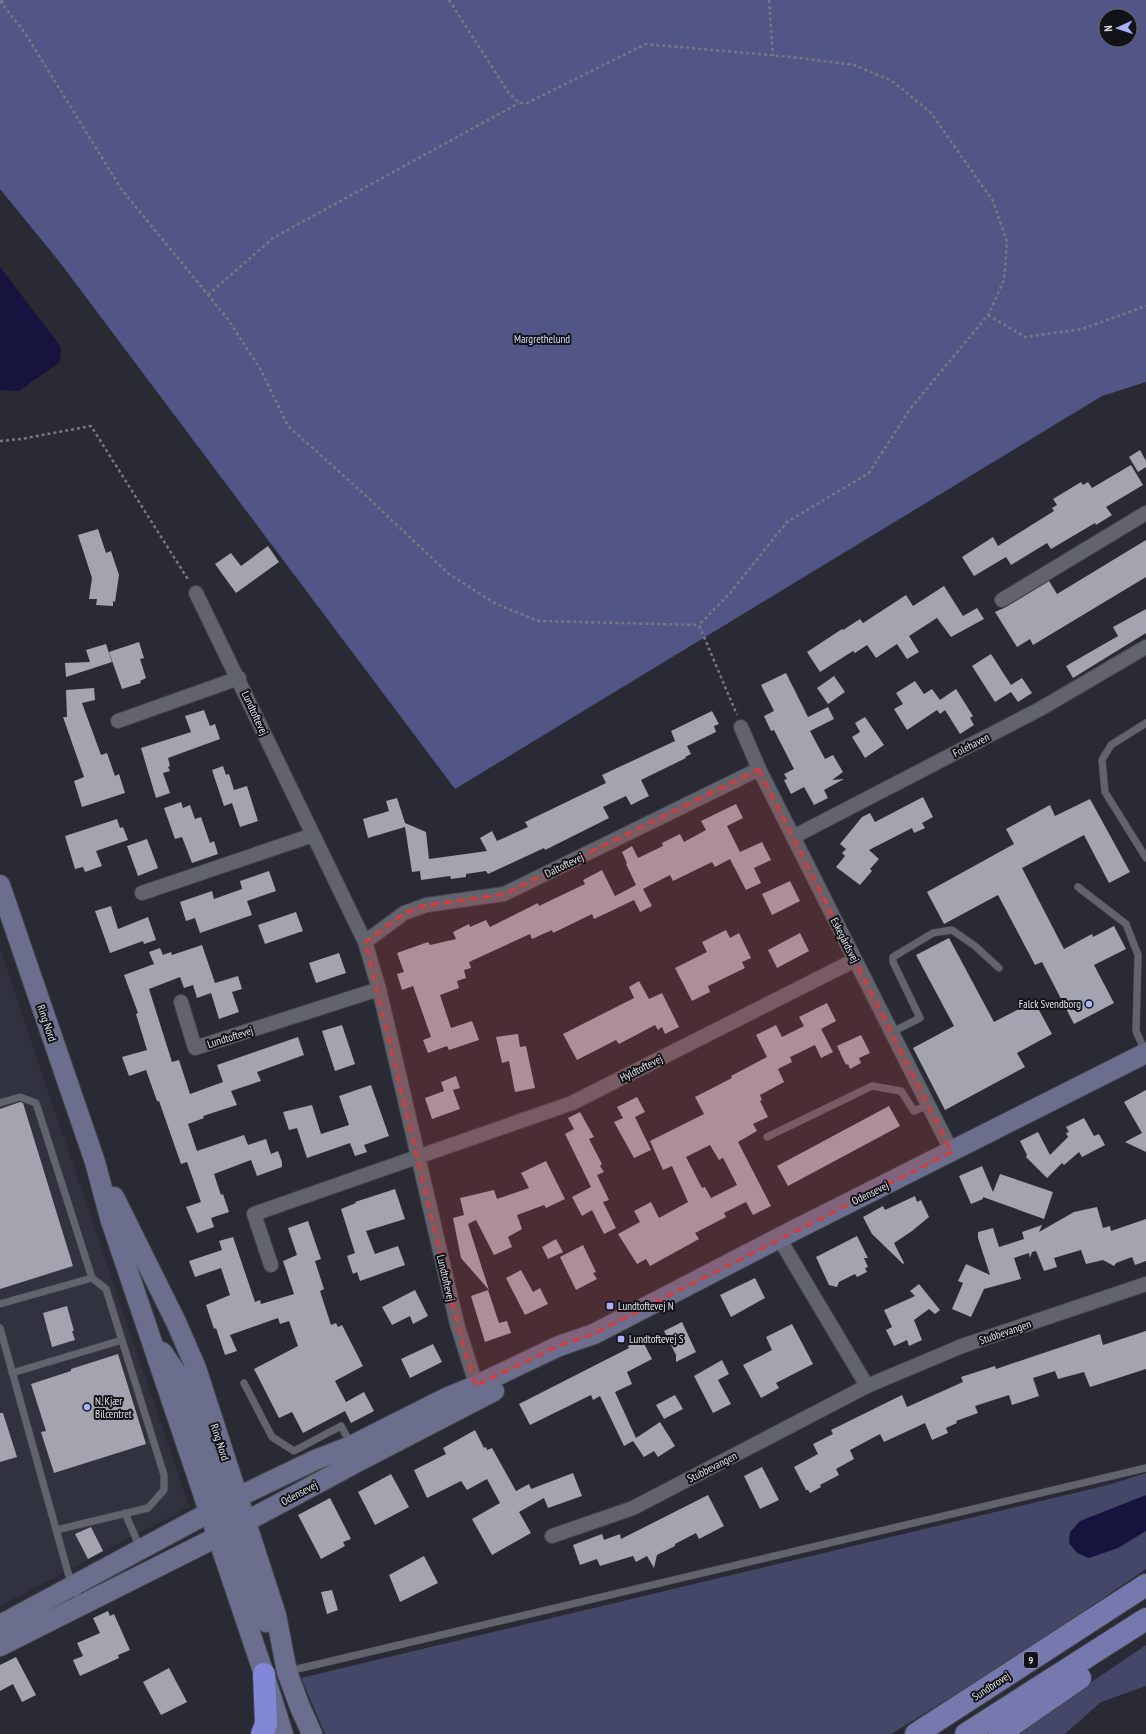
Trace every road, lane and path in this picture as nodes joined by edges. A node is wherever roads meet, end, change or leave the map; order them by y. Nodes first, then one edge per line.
1 (5, 0) edge
2 (449, 0) edge
3 (769, 0) edge
4 (1, 2) edge
5 (773, 56) junction
6 (519, 103) junction
7 (208, 295) junction
8 (1146, 306) edge
9 (988, 315) junction
10 (0, 441) edge
11 (1146, 513) edge
12 (196, 593) joint
13 (1002, 600) dead end
14 (700, 625) junction
15 (1146, 647) edge
16 (239, 678) junction
17 (118, 721) dead end
18 (1146, 723) edge
19 (742, 727) joint
20 (759, 769) junction
21 (313, 834) junction
22 (793, 837) junction
23 (1146, 858) edge
24 (0, 885) edge
25 (1078, 887) dead end
26 (142, 893) dead end
27 (365, 942) junction
28 (855, 960) junction
29 (999, 968) dead end
30 (379, 989) junction
31 (181, 1002) dead end
32 (892, 1032) junction
33 (1146, 1053) edge
34 (0, 1103) edge
35 (928, 1105) junction
36 (767, 1137) dead end
37 (952, 1152) junction
38 (418, 1156) junction
39 (95, 1162) junction
40 (779, 1238) junction
41 (271, 1265) dead end
42 (92, 1278) junction
43 (1146, 1284) edge
44 (0, 1304) edge
45 (0, 1328) edge
46 (122, 1340) junction
47 (12, 1373) junction
48 (244, 1383) dead end
49 (867, 1386) junction
50 (478, 1392) junction
51 (355, 1453) junction
52 (1146, 1468) edge
53 (125, 1513) junction
54 (227, 1516) junction
55 (56, 1530) junction
56 (552, 1536) dead end
57 (140, 1550) junction
58 (1146, 1585) edge
59 (80, 1594) junction
60 (1146, 1618) edge
61 (0, 1625) edge
62 (1146, 1633) edge
63 (0, 1646) edge
64 (286, 1672) junction
65 (264, 1674) junction
66 (262, 1734) edge
67 (283, 1734) edge
68 (312, 1734) edge
69 (916, 1734) edge
70 (966, 1734) edge
71 (999, 1734) edge

1 - 4 path
2 - 6 path
3 - 5 path
4 - 7 path
5 - 6 path
5 - 9 path
6 - 7 path
7 - 14 path
8 - 9 path
9 - 14 path
10 - 12 path
11 - 13 street
12 - 16 street, Lundtoftevej
14 - 19 path
15 - 22 street, Folehaven
16 - 17 street, Lundtoftevej
16 - 21 street, Lundtoftevej
18 - 23 lane
19 - 20 street, Eskegårdsvej
20 - 22 street, Eskegårdsvej
20 - 27 street, Daltoftevej
21 - 26 street
21 - 27 street, Lundtoftevej
22 - 28 street, Eskegårdsvej
24 - 39 main road, Ring Nord
25 - 33 lane
27 - 30 street, Lundtoftevej
28 - 32 street, Eskegårdsvej
28 - 38 street, Hyldtoftevej
29 - 32 lane
30 - 31 street, Lundtoftevej
30 - 38 street, Lundtoftevej
32 - 35 street, Eskegårdsvej
33 - 37 main road, Odensevej
34 - 42 lane
35 - 36 lane
35 - 37 street, Eskegårdsvej
37 - 40 main road, Odensevej
38 - 41 street
38 - 50 street, Lundtoftevej
39 - 54 main road, Ring Nord
39 - 54 main road, Ring Nord
40 - 49 street
40 - 50 main road, Odensevej
42 - 44 lane
42 - 46 lane
43 - 49 street, Stubbevangen
45 - 47 lane
46 - 47 lane
46 - 53 lane
47 - 55 lane
48 - 51 lane
49 - 56 street, Stubbevangen
50 - 51 main road, Odensevej
50 - 51 main road, Odensevej
51 - 54 main road, Odensevej
51 - 54 main road, Odensevej
52 - 64 lane
53 - 55 lane
53 - 57 lane
54 - 57 main road, Odensevej
54 - 59 main road, Odensevej
54 - 64 main road, Ring Nord
54 - 65 main road, Ring Nord
55 - 59 lane
57 - 59 main road, Odensevej
58 - 69 main road, Sundbrovej / 9
59 - 61 main road, Odensevej
59 - 63 main road
60 - 70 main road
62 - 71 main road
64 - 68 main road, Ring Nord
65 - 66 highway
65 - 67 main road, Ring Nord

